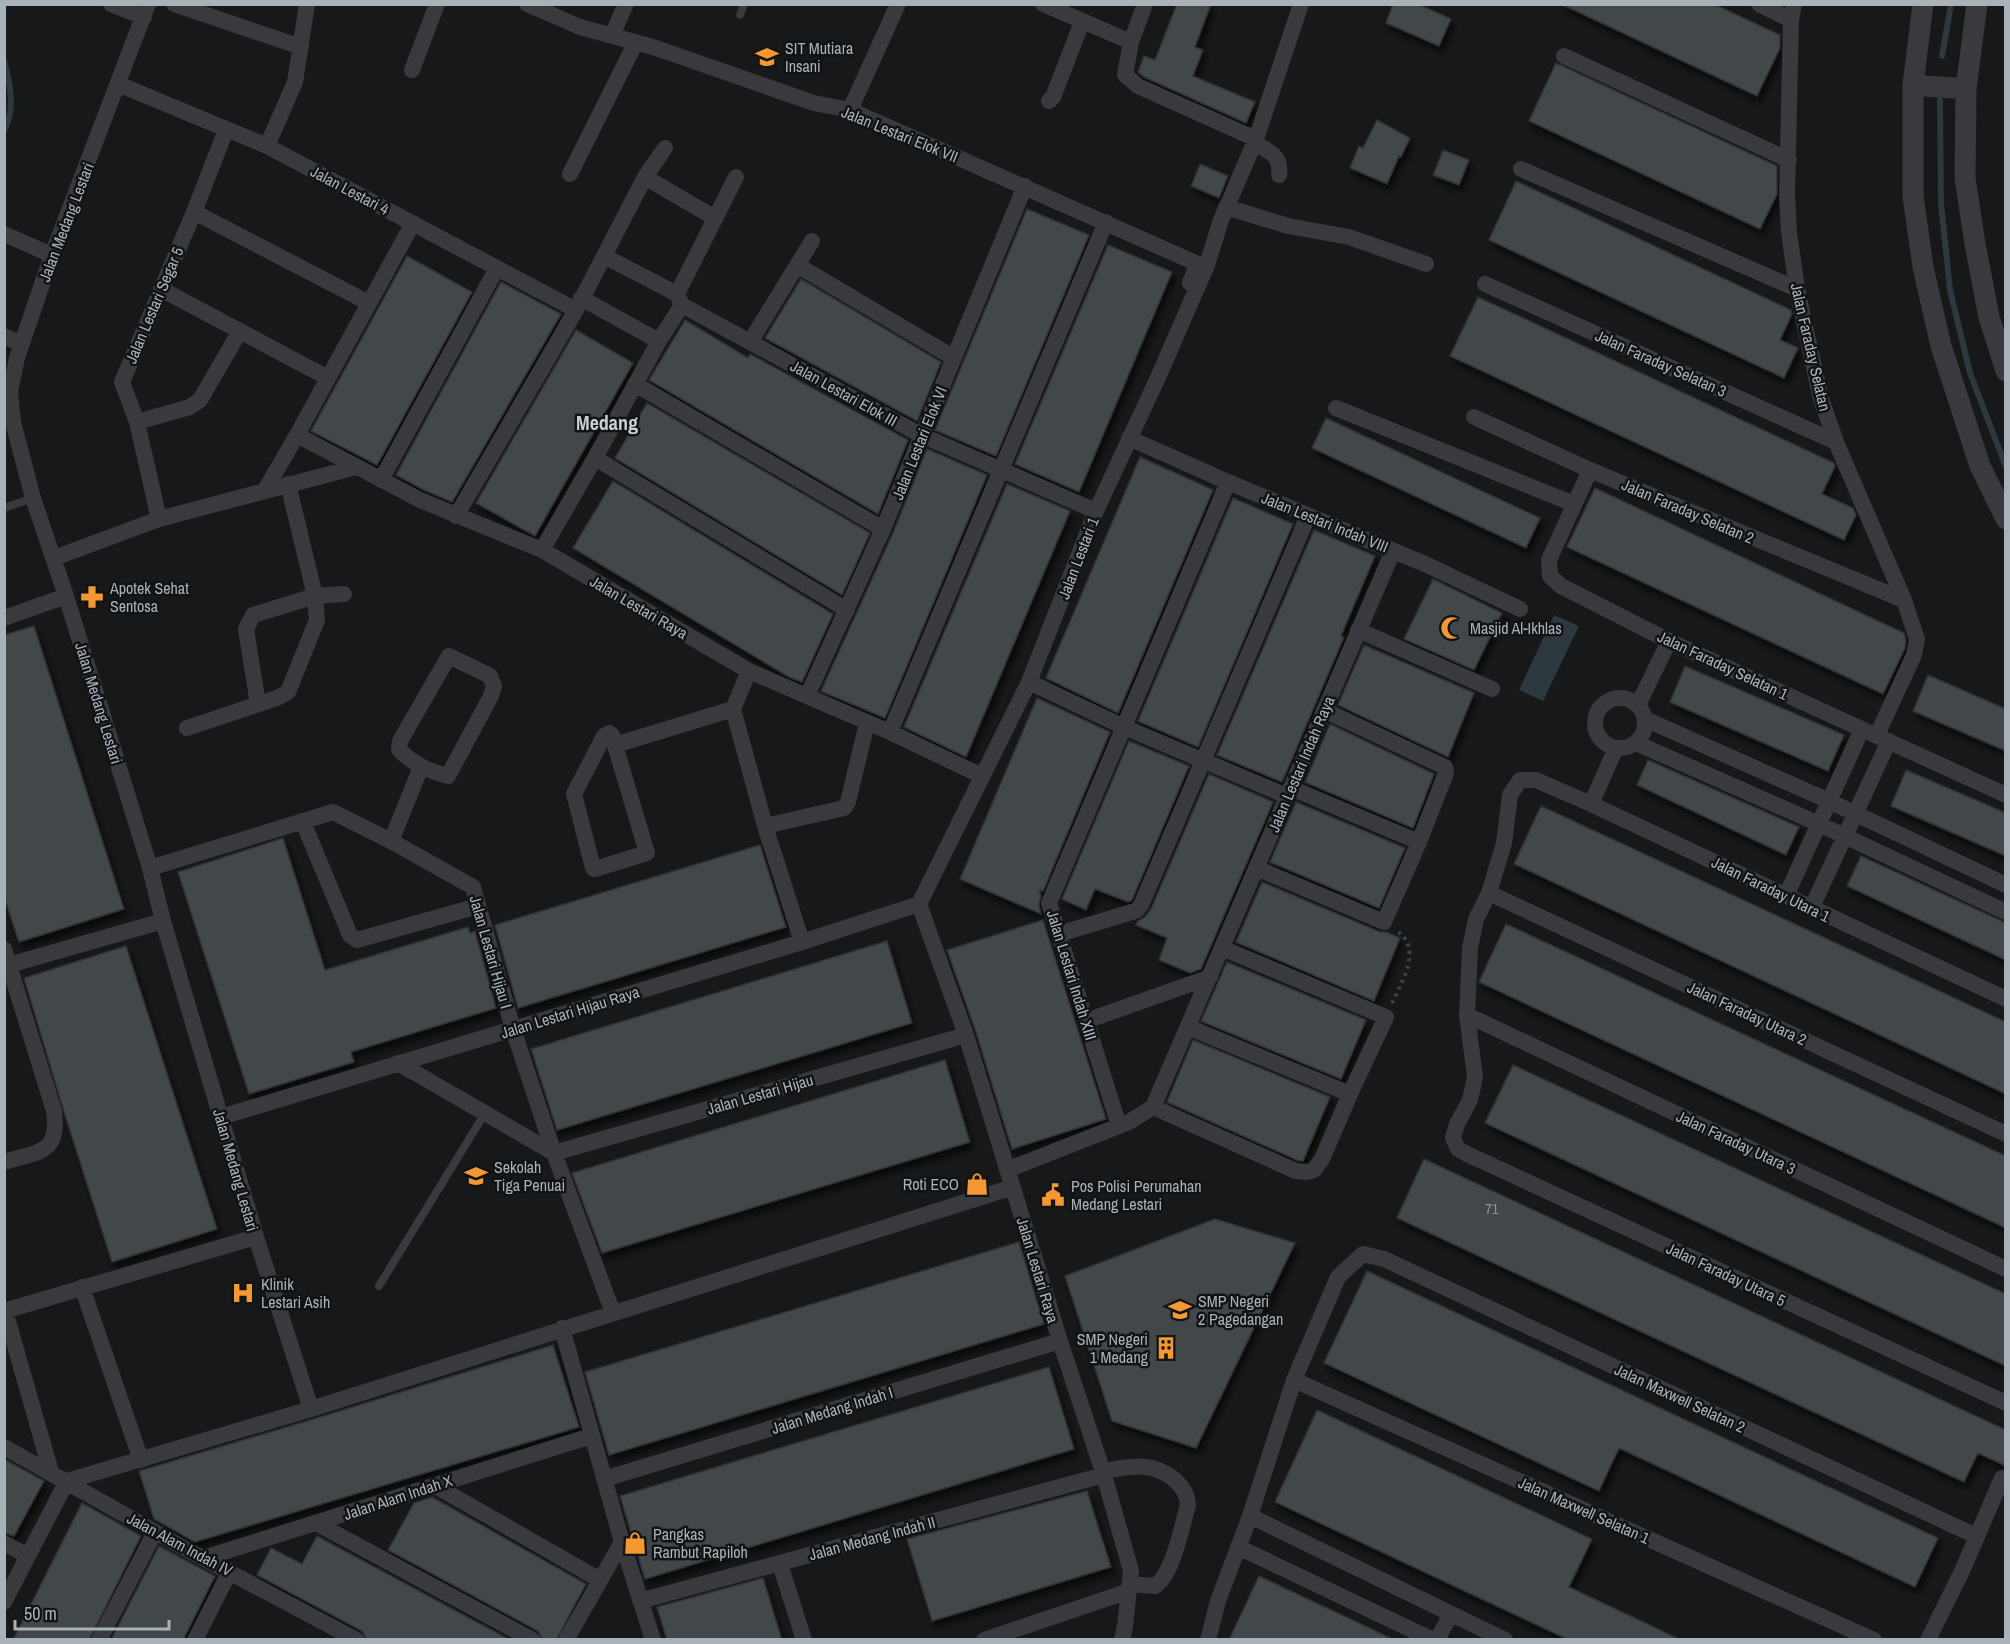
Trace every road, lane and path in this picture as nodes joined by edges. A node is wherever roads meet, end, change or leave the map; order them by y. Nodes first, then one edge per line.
1 (111, 4) edge
2 (174, 4) edge
3 (307, 4) edge
4 (437, 4) edge
5 (527, 4) edge
6 (626, 4) edge
7 (744, 4) edge
8 (898, 4) edge
9 (1043, 4) edge
10 (1145, 4) edge
11 (1301, 4) edge
12 (1759, 4) edge
13 (1923, 4) edge
14 (1977, 4) edge
15 (146, 11) edge
16 (1793, 12) edge
17 (740, 15) dead end
18 (1082, 22) junction
19 (612, 35) junction
20 (636, 42) junction
21 (1131, 42) junction
22 (302, 47) junction
23 (1564, 56) dead end
24 (412, 70) dead end
25 (118, 84) junction
26 (1921, 86) junction
27 (1959, 89) junction
28 (1049, 102) dead end
29 (850, 110) junction
30 (226, 130) junction
31 (1255, 141) junction
32 (267, 146) junction
33 (665, 148) dead end
34 (1789, 160) junction
35 (1521, 169) dead end
36 (570, 174) dead end
37 (1279, 175) dead end
38 (645, 177) junction
39 (736, 177) dead end
40 (1024, 186) junction
41 (1226, 207) junction
42 (194, 212) junction
43 (715, 218) junction
44 (1106, 222) junction
45 (413, 223) junction
46 (4, 234) edge
47 (812, 241) dead end
48 (52, 255) junction
49 (604, 256) junction
50 (1426, 264) dead end
51 (797, 265) junction
52 (497, 268) junction
53 (1485, 284) dead end
54 (161, 289) junction
55 (1797, 289) junction
56 (680, 299) junction
57 (369, 303) junction
58 (579, 304) junction
59 (240, 332) junction
60 (4, 336) edge
61 (659, 341) junction
62 (750, 342) junction
63 (21, 344) junction
64 (954, 358) junction
65 (2006, 371) edge
66 (1160, 373) junction
67 (328, 378) junction
68 (635, 384) junction
69 (1336, 408) dead end
70 (1474, 417) dead end
71 (137, 422) junction
72 (9, 425) edge
73 (297, 435) junction
74 (921, 435) junction
75 (1129, 438) junction
76 (1836, 442) junction
77 (596, 458) junction
78 (356, 467) junction
79 (1000, 469) junction
80 (1590, 470) junction
81 (381, 480) junction
82 (1228, 482) junction
83 (288, 484) junction
84 (264, 490) junction
85 (33, 498) junction
86 (1574, 504) junction
87 (4, 508) edge
88 (1096, 511) junction
89 (456, 516) junction
90 (1308, 516) junction
91 (159, 519) junction
92 (2006, 519) edge
93 (883, 529) junction
94 (542, 550) junction
95 (1393, 551) junction
96 (54, 558) junction
97 (344, 594) dead end
98 (66, 596) junction
99 (315, 596) junction
100 (1904, 600) junction
101 (1520, 609) dead end
102 (847, 610) junction
103 (4, 618) edge
104 (1358, 630) junction
105 (1669, 641) junction
106 (749, 671) junction
107 (1029, 682) junction
108 (1492, 689) dead end
109 (807, 696) junction
110 (258, 704) junction
111 (733, 709) junction
112 (1324, 710) junction
113 (1642, 712) junction
114 (867, 723) junction
115 (1124, 727) junction
116 (187, 728) dead end
117 (890, 732) junction
118 (1876, 735) junction
119 (1636, 742) junction
120 (615, 745) junction
121 (1616, 748) junction
122 (1204, 761) junction
123 (421, 766) junction
124 (982, 776) junction
125 (1289, 792) junction
126 (2006, 795) edge
127 (1829, 801) junction
128 (1591, 804) junction
129 (1855, 814) junction
130 (303, 822) junction
131 (1819, 824) junction
132 (765, 826) junction
133 (1844, 837) junction
134 (391, 841) junction
135 (1419, 842) junction
136 (150, 868) junction
137 (1256, 868) junction
138 (2006, 885) edge
139 (1490, 893) junction
140 (1786, 896) junction
141 (919, 904) junction
142 (478, 906) junction
143 (1811, 909) junction
144 (2006, 912) edge
145 (163, 921) junction
146 (1384, 922) junction
147 (1059, 934) junction
148 (802, 942) junction
149 (1222, 948) junction
150 (6, 962) edge
151 (1210, 977) junction
152 (2006, 999) edge
153 (1467, 1015) junction
154 (1386, 1017) junction
155 (1086, 1021) junction
156 (1188, 1028) junction
157 (513, 1029) junction
158 (966, 1035) junction
159 (398, 1063) junction
160 (1350, 1094) junction
161 (1154, 1107) junction
162 (484, 1113) junction
163 (221, 1117) junction
164 (1119, 1126) junction
165 (2006, 1134) edge
166 (554, 1153) junction
167 (4, 1162) edge
168 (1008, 1170) junction
169 (1013, 1187) junction
170 (256, 1237) junction
171 (2006, 1269) edge
172 (379, 1286) dead end
173 (82, 1287) junction
174 (5, 1311) edge
175 (613, 1313) junction
176 (562, 1329) junction
177 (1060, 1341) junction
178 (1293, 1380) junction
179 (2006, 1403) edge
180 (310, 1409) junction
181 (591, 1436) junction
182 (4, 1447) edge
183 (141, 1460) junction
184 (51, 1472) junction
185 (1103, 1473) junction
186 (2002, 1478) dead end
187 (604, 1479) junction
188 (67, 1481) junction
189 (434, 1485) junction
190 (1250, 1516) junction
191 (316, 1524) junction
192 (155, 1532) junction
193 (1976, 1536) junction
194 (622, 1542) junction
195 (4, 1543) edge
196 (1238, 1547) junction
197 (28, 1556) junction
198 (204, 1558) junction
199 (780, 1564) junction
200 (230, 1571) junction
201 (600, 1580) junction
202 (1130, 1587) junction
203 (640, 1601) junction
204 (4, 1602) edge
205 (1451, 1614) junction
206 (99, 1640) edge
207 (195, 1640) edge
208 (357, 1640) edge
209 (533, 1640) edge
210 (566, 1640) edge
211 (653, 1640) edge
212 (804, 1640) edge
213 (984, 1640) edge
214 (1122, 1640) edge
215 (1208, 1640) edge
216 (1433, 1640) edge
217 (1437, 1640) edge
218 (1505, 1640) edge
219 (1874, 1640) edge
220 (1928, 1640) edge

1 - 15 street
2 - 22 street
3 - 22 street
4 - 24 street
5 - 19 street, Jalan Lestari Elok VII
6 - 19 street
7 - 17 lane
8 - 29 street
9 - 18 street
10 - 21 street
11 - 31 street, Jalan Lestari 1
12 - 16 street
13 - 26 street
14 - 27 street
15 - 25 street, Jalan Medang Lestari
16 - 34 street, Jalan Faraday Selatan
18 - 21 street
18 - 28 street
19 - 20 street, Jalan Lestari Elok VII
20 - 29 street, Jalan Lestari Elok VII
20 - 36 street
21 - 31 street
22 - 32 street
23 - 34 street
25 - 30 street, Jalan Lestari 4
25 - 48 street, Jalan Medang Lestari
26 - 27 street
26 - 92 street
27 - 65 street
29 - 40 street, Jalan Lestari Elok VII
30 - 32 street, Jalan Lestari 4
30 - 42 street, Jalan Lestari Segar 5
31 - 37 street
31 - 41 street, Jalan Lestari 1
32 - 45 street, Jalan Lestari 4
33 - 38 street
34 - 55 street, Jalan Faraday Selatan
35 - 55 street
38 - 43 street
38 - 49 street
39 - 43 street
40 - 44 street, Jalan Lestari Elok VII
40 - 64 street, Jalan Lestari Elok VI
41 - 50 street
41 - 66 street, Jalan Lestari 1
42 - 54 street, Jalan Lestari Segar 5
42 - 57 street
43 - 56 street
44 - 66 street, Jalan Lestari Elok VII
44 - 79 street
45 - 52 street, Jalan Lestari 4
45 - 57 street
46 - 48 street
47 - 51 street
48 - 63 street, Jalan Medang Lestari
49 - 56 street, Jalan Lestari Elok III
49 - 58 street
51 - 62 street
51 - 64 street
52 - 58 street, Jalan Lestari 4
52 - 81 street
53 - 76 street, Jalan Faraday Selatan 3
54 - 59 street
54 - 71 street, Jalan Lestari Segar 5
55 - 76 street, Jalan Faraday Selatan
56 - 61 street
56 - 62 street, Jalan Lestari Elok III
57 - 67 street
58 - 61 street, Jalan Lestari 4
58 - 89 street
59 - 67 street
59 - 71 street
60 - 63 street
61 - 68 street
62 - 74 street, Jalan Lestari Elok III
63 - 72 street, Jalan Medang Lestari
64 - 74 street, Jalan Lestari Elok VI
66 - 75 street, Jalan Lestari 1
67 - 73 street
68 - 77 street
68 - 93 street
69 - 86 street
70 - 80 street, Jalan Faraday Selatan 2
71 - 91 street, Jalan Lestari Segar 5
72 - 85 street, Jalan Medang Lestari
73 - 78 street, Jalan Lestari Raya
73 - 84 street
74 - 79 street, Jalan Lestari Elok III
74 - 93 street, Jalan Lestari Elok VI
75 - 82 street, Jalan Lestari Indah VIII
75 - 88 street, Jalan Lestari 1
76 - 100 street, Jalan Faraday Selatan
77 - 94 street
77 - 102 street
78 - 81 street, Jalan Lestari Raya
78 - 83 street
79 - 88 street, Jalan Lestari Elok III
79 - 117 street
80 - 86 street, Jalan Faraday Selatan 1
80 - 100 street, Jalan Faraday Selatan 2
81 - 89 street, Jalan Lestari Raya
82 - 90 street, Jalan Lestari Indah VIII
82 - 115 street, Jalan Lestari Indah XIII
83 - 84 street
83 - 99 street
84 - 91 street
85 - 87 lane
85 - 96 street, Jalan Medang Lestari
86 - 105 street, Jalan Faraday Selatan 1
88 - 107 street, Jalan Lestari 1
89 - 94 street, Jalan Lestari Raya
90 - 95 street, Jalan Lestari Indah VIII
90 - 122 street
91 - 96 street
93 - 102 street, Jalan Lestari Elok VI
94 - 106 street, Jalan Lestari Raya
95 - 101 street, Jalan Lestari Indah VIII
95 - 104 street, Jalan Lestari Indah Raya
96 - 98 street, Jalan Medang Lestari
97 - 99 street
98 - 103 street
98 - 136 street, Jalan Medang Lestari
99 - 110 street
99 - 110 street
100 - 118 street, Jalan Faraday Selatan
102 - 109 street, Jalan Lestari Elok VI
104 - 108 street
104 - 112 street, Jalan Lestari Indah Raya
105 - 113 street
105 - 118 street, Jalan Faraday Selatan 1
106 - 109 street, Jalan Lestari Raya
106 - 111 street
107 - 115 street
107 - 124 street, Jalan Lestari 1
109 - 114 street, Jalan Lestari Raya
110 - 116 street
111 - 120 street
111 - 132 street
112 - 125 street, Jalan Lestari Indah Raya
112 - 135 street
113 - 119 street
113 - 121 street
113 - 127 street
114 - 117 street, Jalan Lestari Raya
114 - 132 street
115 - 122 street
115 - 147 street, Jalan Lestari Indah XIII
117 - 124 street, Jalan Lestari Raya
118 - 126 street, Jalan Faraday Selatan 1
118 - 127 street
118 - 129 street
119 - 121 street
119 - 131 street
120 - 120 street
121 - 128 street
122 - 125 street
122 - 147 street
123 - 123 street
123 - 134 street
124 - 141 street, Jalan Lestari 1
125 - 135 street
125 - 137 street, Jalan Lestari Indah Raya
127 - 129 street
127 - 131 street
128 - 139 street, Jalan Faraday Utara 1
128 - 140 street, Jalan Faraday Utara 1
129 - 133 street
129 - 138 street
130 - 134 street, Jalan Lestari Hijau I
130 - 136 street, Jalan Lestari Hijau I
130 - 142 street
131 - 133 street
131 - 140 street
132 - 148 street
133 - 143 street
133 - 144 street
134 - 142 street, Jalan Lestari Hijau I
135 - 146 street
136 - 145 street, Jalan Medang Lestari
137 - 146 street
137 - 149 street, Jalan Lestari Indah Raya
139 - 153 street
139 - 165 street, Jalan Faraday Utara 2
140 - 143 street, Jalan Faraday Utara 1
141 - 148 street, Jalan Lestari Hijau Raya
141 - 158 street, Jalan Lestari Raya
142 - 157 street, Jalan Lestari Hijau I
143 - 152 street, Jalan Faraday Utara 1
145 - 150 street
145 - 163 street, Jalan Medang Lestari
146 - 154 path
147 - 155 street, Jalan Lestari Indah XIII
148 - 157 street, Jalan Lestari Hijau Raya
149 - 151 street, Jalan Lestari Indah Raya
149 - 154 street
150 - 167 street
151 - 155 street
151 - 156 street, Jalan Lestari Indah Raya
153 - 171 street, Jalan Faraday Utara 3
153 - 179 street, Jalan Faraday Utara 5
154 - 160 street
155 - 164 street, Jalan Lestari Indah XIII
156 - 160 street
156 - 161 street, Jalan Lestari Indah Raya
157 - 159 street, Jalan Lestari Hijau Raya
157 - 166 street, Jalan Lestari Hijau I
158 - 166 street, Jalan Lestari Hijau
158 - 168 street, Jalan Lestari Raya
159 - 162 street
159 - 163 street, Jalan Lestari Hijau Raya
160 - 161 street
161 - 164 street
162 - 166 street
162 - 172 lane
163 - 170 street, Jalan Medang Lestari
164 - 168 street
166 - 175 street, Jalan Lestari Hijau I
168 - 169 street, Jalan Lestari Raya
169 - 175 street
169 - 177 street, Jalan Lestari Raya
170 - 173 street
170 - 180 street, Jalan Medang Lestari
173 - 174 street
173 - 183 street
174 - 184 street
175 - 176 street
176 - 180 street
176 - 181 street
177 - 185 street, Jalan Lestari Raya
177 - 187 street, Jalan Medang Indah I
178 - 190 street
178 - 193 street, Jalan Maxwell Selatan 2
178 - 219 street, Jalan Maxwell Selatan 1
180 - 183 street
181 - 187 street
181 - 189 street, Jalan Alam Indah X
182 - 184 street, Jalan Alam Indah IV
183 - 188 street
184 - 188 street, Jalan Alam Indah IV
185 - 199 street, Jalan Medang Indah II
185 - 202 street, Jalan Lestari Raya
185 - 202 street, Jalan Medang Indah II
186 - 193 street
187 - 194 street
188 - 192 street, Jalan Alam Indah IV
188 - 197 street
189 - 191 street, Jalan Alam Indah X
189 - 201 street
190 - 196 street
190 - 205 street
191 - 198 street, Jalan Alam Indah X
191 - 209 street
192 - 198 street, Jalan Alam Indah IV
192 - 206 street
193 - 220 street
194 - 201 street
194 - 203 street
195 - 197 street
196 - 215 street
196 - 216 street
197 - 204 street
198 - 200 street, Jalan Alam Indah IV
199 - 203 street, Jalan Medang Indah II
199 - 212 street
200 - 207 street
200 - 208 street, Jalan Alam Indah IV
201 - 210 street
202 - 213 street
202 - 214 street, Jalan Lestari Raya
203 - 211 street
205 - 217 street
205 - 218 street

